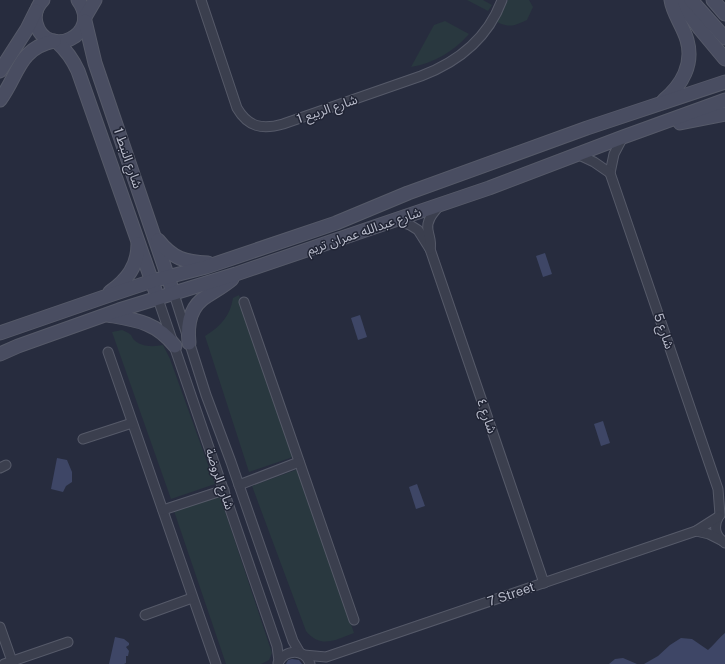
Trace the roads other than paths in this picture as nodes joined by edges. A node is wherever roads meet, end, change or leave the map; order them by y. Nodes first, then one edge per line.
1 (78, 0) edge
2 (95, 0) edge
3 (201, 0) edge
4 (502, 0) edge
5 (671, 0) edge
6 (679, 0) edge
7 (691, 0) edge
8 (713, 0) edge
9 (40, 4) edge
10 (725, 14) edge
11 (85, 19) junction
12 (725, 38) edge
13 (56, 42) junction
14 (725, 59) edge
15 (0, 71) edge
16 (725, 82) edge
17 (0, 100) edge
18 (725, 100) edge
19 (657, 105) junction
20 (725, 114) edge
21 (660, 123) junction
22 (623, 137) junction
23 (577, 154) junction
24 (610, 173) junction
25 (440, 205) junction
26 (397, 220) junction
27 (153, 234) junction
28 (138, 240) junction
29 (430, 249) junction
30 (218, 263) junction
31 (236, 274) junction
32 (168, 277) junction
33 (152, 281) junction
34 (174, 294) junction
35 (104, 297) junction
36 (158, 299) junction
37 (244, 302) dead end
38 (106, 314) junction
39 (0, 333) edge
40 (189, 343) junction
41 (18, 346) junction
42 (174, 346) junction
43 (108, 352) dead end
44 (0, 354) edge
45 (0, 361) edge
46 (132, 423) junction
47 (83, 439) dead end
48 (299, 462) junction
49 (239, 485) junction
50 (718, 489) junction
51 (224, 490) junction
52 (725, 500) edge
53 (163, 510) junction
54 (721, 515) edge
55 (696, 531) junction
56 (723, 542) edge
57 (544, 583) junction
58 (192, 598) junction
59 (145, 615) dead end
60 (354, 620) dead end
61 (0, 627) edge
62 (68, 642) dead end
63 (302, 654) junction
64 (326, 657) junction
65 (278, 662) edge
66 (10, 663) edge
67 (216, 664) edge
68 (310, 664) edge
69 (319, 664) edge

1 - 11 main road, شارع النبط 1
2 - 11 main road
3 - 4 street, شارع الربيع 1
5 - 19 main road
6 - 14 main road
7 - 12 main road
8 - 10 main road
9 - 13 main road, شارع النبط 1
9 - 15 main road
11 - 13 main road
11 - 27 main road, شارع النبط 1
13 - 17 main road
13 - 28 main road, شارع النبط 1
16 - 19 main road, شارع عبدالله عمران تريم
18 - 21 main road, شارع عبدالله عمران تريم
19 - 30 main road, شارع عبدالله عمران تريم
20 - 21 main road
21 - 22 main road, شارع عبدالله عمران تريم
22 - 23 main road, شارع عبدالله عمران تريم
22 - 24 street
23 - 24 street
23 - 25 main road, شارع عبدالله عمران تريم
24 - 50 street, شارع 5
25 - 26 main road, شارع عبدالله عمران تريم
25 - 29 street, شارع ٤
26 - 29 street, شارع ٤
26 - 31 main road, شارع عبدالله عمران تريم
27 - 30 main road
27 - 32 main road, شارع النبط 1
28 - 33 main road, شارع النبط 1
28 - 35 main road
29 - 57 street, شارع ٤
30 - 32 main road, شارع عبدالله عمران تريم
31 - 34 main road, شارع عبدالله عمران تريم
31 - 40 main road
32 - 33 main road, شارع عبدالله عمران تريم
32 - 34 main road, شارع النبط 1
33 - 35 main road, شارع عبدالله عمران تريم
33 - 36 main road, شارع النبط 1
34 - 36 main road, شارع عبدالله عمران تريم
34 - 40 street, شارع الروضة
35 - 39 main road, شارع عبدالله عمران تريم
36 - 38 main road, شارع عبدالله عمران تريم
36 - 42 street, شارع الروضة
37 - 48 street
38 - 41 main road, شارع عبدالله عمران تريم
38 - 42 main road
40 - 49 street, شارع الروضة
41 - 44 main road, شارع عبدالله عمران تريم
41 - 45 street
42 - 51 street, شارع الروضة
43 - 46 street
46 - 47 street
46 - 53 street
48 - 49 street
48 - 60 street
49 - 63 street, شارع الروضة
50 - 52 street, شارع 5
50 - 54 street, شارع 5
51 - 53 street
51 - 65 street, شارع الروضة
53 - 58 street
54 - 55 street, 7 Street
54 - 56 street, شارع 5
55 - 56 street
55 - 57 street, 7 Street
57 - 64 street, 7 Street
58 - 59 street
58 - 67 street
61 - 66 street
62 - 66 street
63 - 64 street
63 - 65 street
63 - 68 street, شارع الروضة
64 - 69 street

